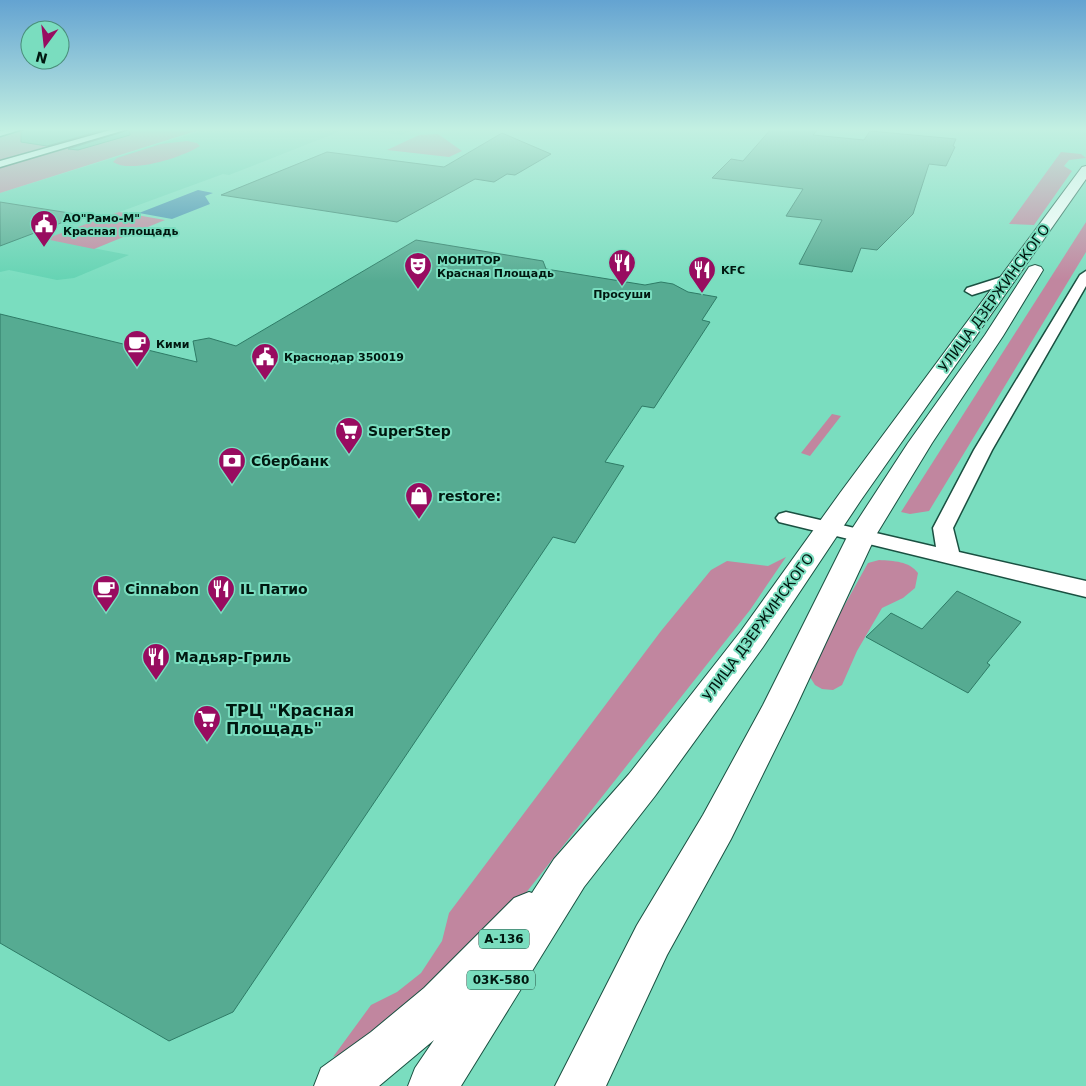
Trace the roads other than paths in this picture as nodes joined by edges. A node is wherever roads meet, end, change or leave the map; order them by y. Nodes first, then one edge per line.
1 (1079, 180) edge
2 (1044, 258) dead end
3 (1086, 274) edge
4 (1008, 278) junction
5 (972, 291) dead end
6 (786, 518) dead end
7 (846, 531) junction
8 (950, 556) junction
9 (1086, 589) edge
10 (569, 873) junction
11 (612, 1018) junction
12 (339, 1086) edge
13 (433, 1086) edge
14 (580, 1086) edge
15 (597, 1086) edge

1 - 4 main road, УЛИЦА ДЗЕРЖИНСКОГО
2 - 7 main road, УЛИЦА ДЗЕРЖИНСКОГО
3 - 8 street
4 - 5 street
4 - 7 main road, УЛИЦА ДЗЕРЖИНСКОГО
6 - 7 street
7 - 8 street
7 - 10 main road, УЛИЦА ДЗЕРЖИНСКОГО
7 - 11 main road, УЛИЦА ДЗЕРЖИНСКОГО
8 - 9 street
10 - 12 main road, А-136
10 - 13 main road, УЛИЦА ДЗЕРЖИНСКОГО / 03К-580
11 - 14 main road, УЛИЦА ДЗЕРЖИНСКОГО
11 - 15 main road

